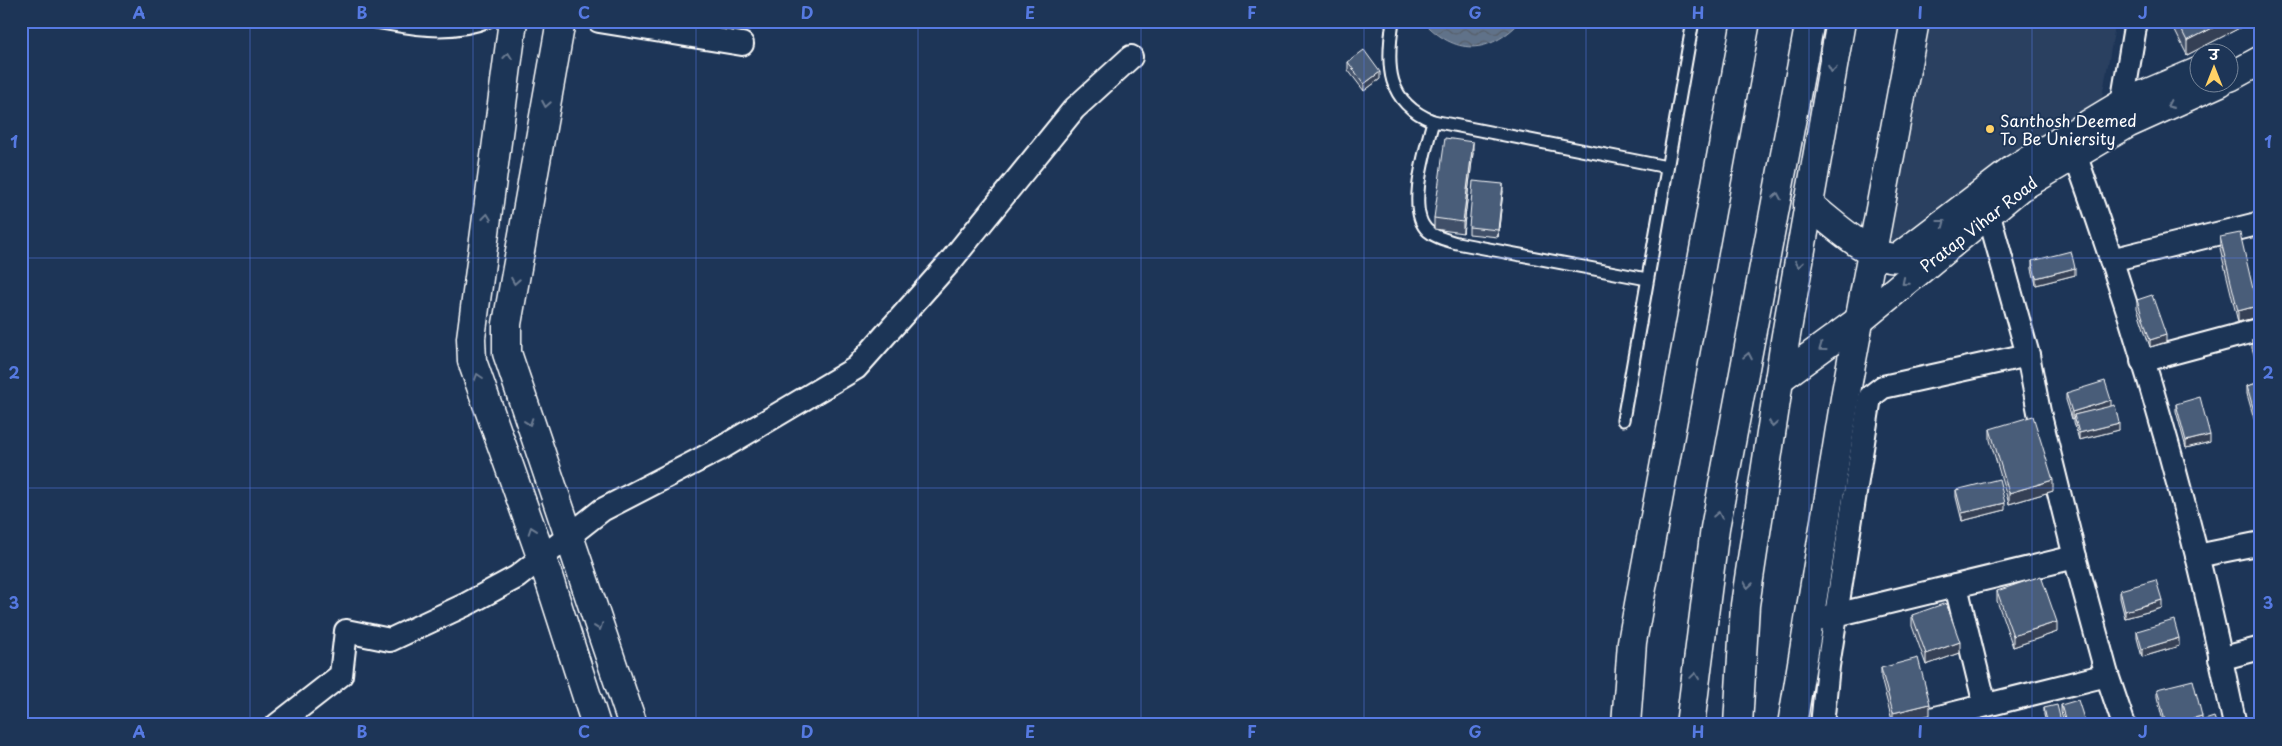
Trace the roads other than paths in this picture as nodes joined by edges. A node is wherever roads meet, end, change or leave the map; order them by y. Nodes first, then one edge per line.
1 (370, 21) edge
2 (488, 21) edge
3 (513, 21) edge
4 (560, 21) edge
5 (599, 21) edge
6 (1393, 21) edge
7 (1693, 21) edge
8 (1746, 21) edge
9 (1810, 21) edge
10 (1841, 21) edge
11 (1915, 21) edge
12 (2136, 21) edge
13 (2261, 43) edge
14 (742, 44) dead end
15 (2240, 53) edge
16 (1131, 57) dead end
17 (2261, 60) edge
18 (2240, 72) edge
19 (2190, 77) edge
20 (2191, 92) edge
21 (2126, 114) junction
22 (1433, 120) junction
23 (2075, 154) junction
24 (1667, 167) junction
25 (1808, 204) junction
26 (1988, 212) junction
27 (2261, 223) edge
28 (1871, 252) junction
29 (2112, 260) junction
30 (1648, 279) junction
31 (1861, 319) junction
32 (2261, 329) edge
33 (2028, 355) junction
34 (2142, 361) junction
35 (1779, 379) junction
36 (1857, 399) junction
37 (1623, 420) dead end
38 (568, 536) junction
39 (2261, 542) edge
40 (2197, 556) junction
41 (2075, 557) junction
42 (547, 575) junction
43 (1956, 586) junction
44 (1837, 615) junction
45 (1808, 623) junction
46 (2261, 648) edge
47 (2220, 658) junction
48 (2107, 675) junction
49 (1985, 705) junction
50 (276, 725) edge
51 (596, 725) edge
52 (633, 725) edge
53 (1626, 725) edge
54 (1690, 725) edge
55 (1738, 725) edge
56 (1792, 725) edge
57 (1822, 725) edge
58 (1907, 725) edge
59 (2124, 725) edge
60 (2235, 725) edge

1 - 2 lane
42 -> 3 street
4 -> 38 street
5 - 14 street
6 - 22 lane
7 - 24 lane
8 - 53 street
54 -> 9 street
10 -> 25 street
11 - 28 street
12 - 21 street
13 - 15 street
16 - 38 street
17 - 18 street
19 - 21 street, Pratap Vihar Road
20 -> 21 street, Pratap Vihar Road
21 - 23 street, Pratap Vihar Road
28 -> 21 street, Pratap Vihar Road
22 - 24 lane
22 - 30 lane
23 - 26 street, Pratap Vihar Road
23 - 29 street
24 - 30 lane
25 - 28 street, Pratap Vihar Road
25 -> 35 street
26 -> 31 street, Pratap Vihar Road
26 - 33 street
27 - 29 street
28 - 31 street
29 - 34 street
30 - 37 lane
31 -> 35 street, Pratap Vihar Road
31 - 36 street
32 - 34 street
33 - 36 street
33 - 41 street
34 - 40 street
35 -> 55 street
36 - 44 street
36 - 45 street
38 - 42 street
38 -> 52 street
39 - 40 street
40 - 47 street
41 - 43 street
41 - 48 street
42 - 50 street
42 - 51 street
43 - 44 street
43 - 49 street
44 - 45 street
44 - 57 street
45 - 56 street
46 - 47 street
47 - 60 street
48 - 49 street
48 - 59 street
49 - 58 street

